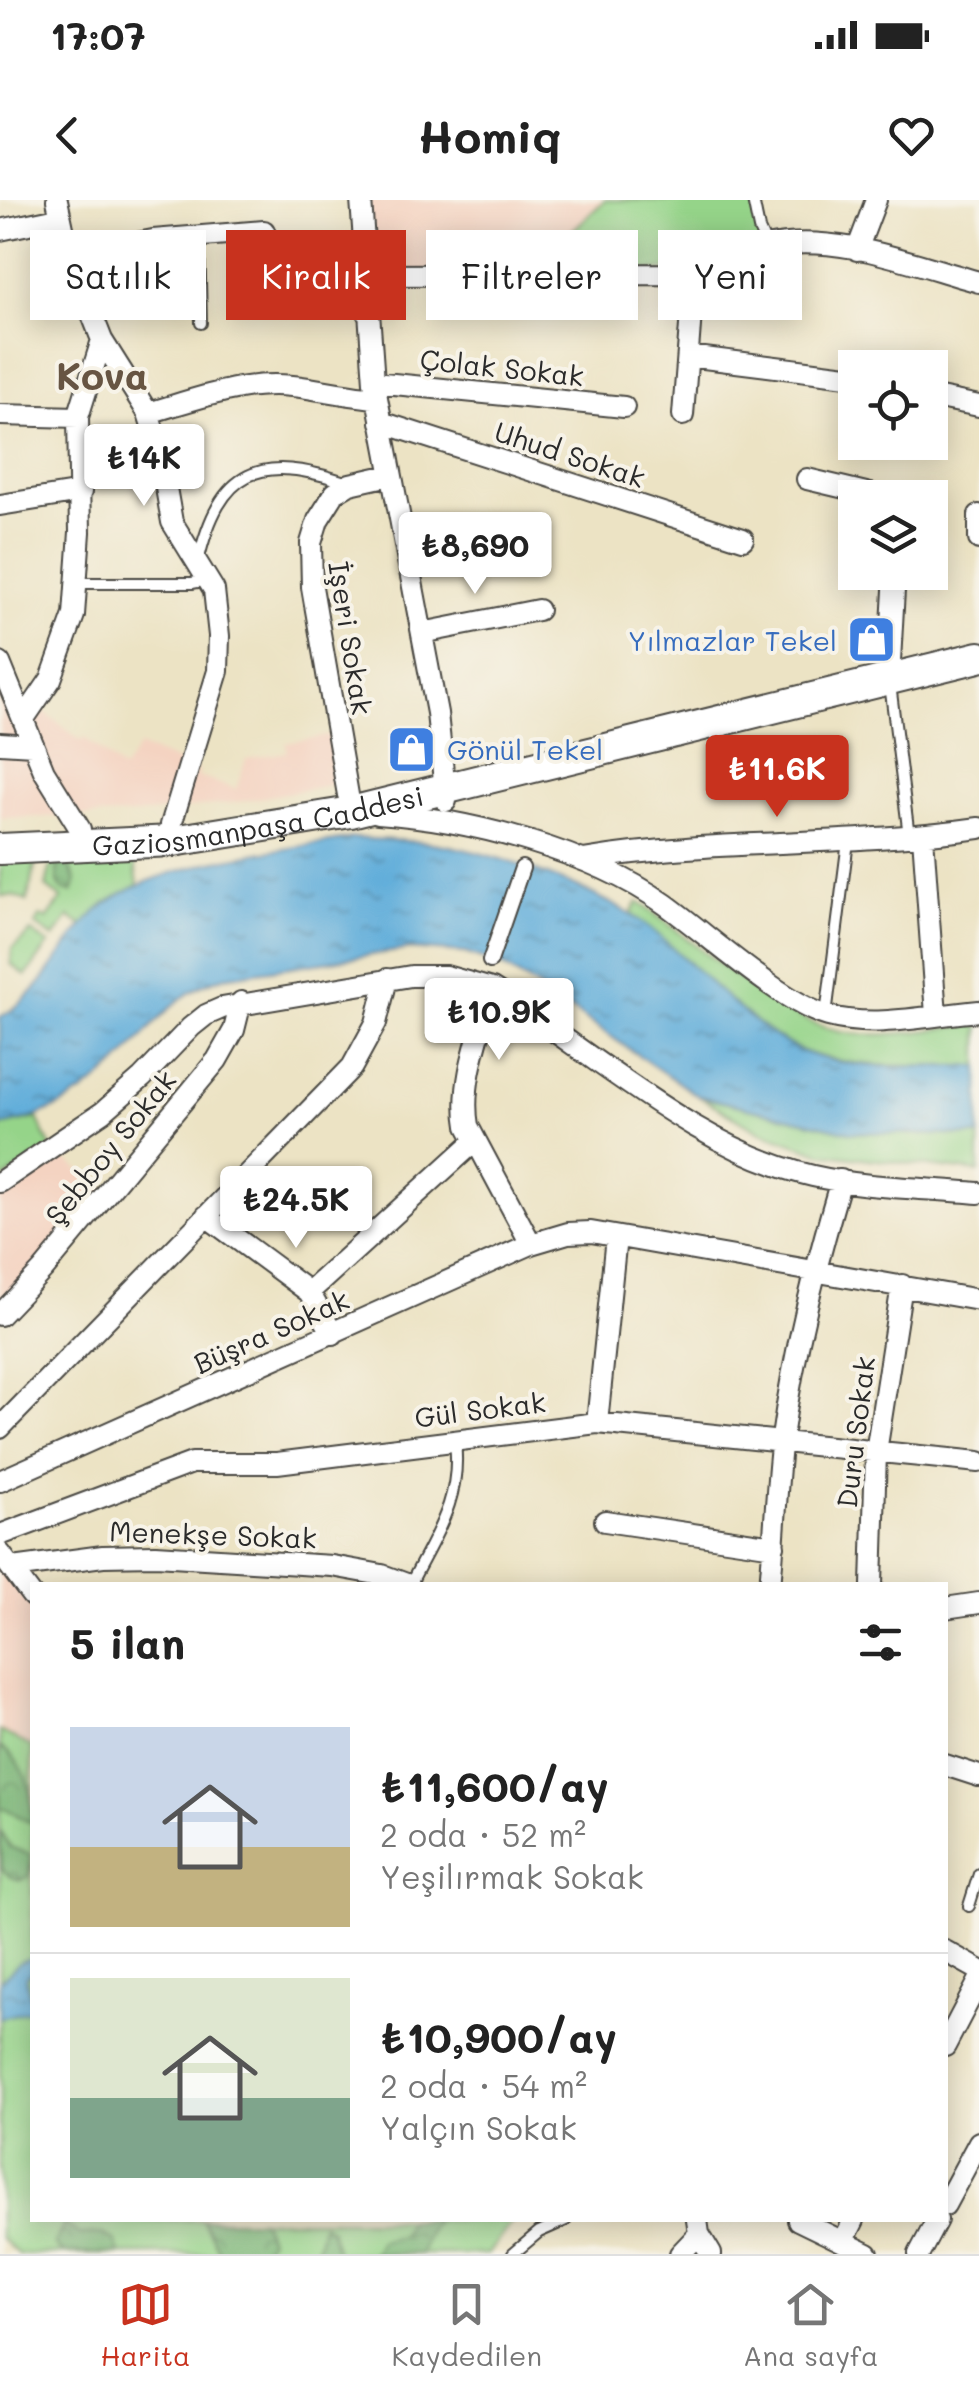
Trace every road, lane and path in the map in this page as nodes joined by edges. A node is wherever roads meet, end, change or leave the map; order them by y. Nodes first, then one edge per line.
1 (360, 200) edge
2 (753, 200) edge
3 (876, 200) edge
4 (58, 209) edge
5 (0, 230) edge
6 (362, 230) edge
7 (759, 230) edge
8 (802, 243) edge
9 (857, 250) junction
10 (658, 274) edge
11 (406, 275) edge
12 (979, 282) edge
13 (94, 320) edge
14 (201, 320) edge
15 (370, 320) edge
16 (691, 320) edge
17 (201, 323) dead end
18 (102, 340) junction
19 (688, 356) junction
20 (838, 375) edge
21 (375, 390) junction
22 (948, 400) edge
23 (979, 406) edge
24 (624, 407) dead end
25 (148, 413) junction
26 (0, 415) edge
27 (683, 416) dead end
28 (78, 417) junction
29 (380, 422) junction
30 (390, 475) junction
31 (807, 478) dead end
32 (350, 484) junction
33 (838, 486) edge
34 (81, 492) junction
35 (0, 505) edge
36 (979, 515) edge
37 (743, 539) dead end
38 (979, 539) edge
39 (203, 572) junction
40 (76, 583) junction
41 (894, 590) edge
42 (538, 610) dead end
43 (422, 633) junction
44 (979, 640) edge
45 (979, 657) edge
46 (0, 663) edge
47 (890, 670) junction
48 (23, 720) junction
49 (0, 743) edge
50 (34, 746) junction
51 (444, 778) junction
52 (350, 803) junction
53 (460, 824) junction
54 (170, 825) junction
55 (979, 828) edge
56 (80, 830) junction
57 (0, 831) edge
58 (916, 836) junction
59 (848, 841) junction
60 (0, 848) edge
61 (583, 860) junction
62 (522, 868) dead end
63 (490, 961) dead end
64 (387, 978) junction
65 (492, 989) junction
66 (242, 1002) junction
67 (979, 1011) edge
68 (936, 1014) junction
69 (826, 1016) junction
70 (475, 1141) junction
71 (841, 1180) junction
72 (0, 1182) edge
73 (979, 1193) edge
74 (206, 1216) junction
75 (616, 1237) junction
76 (531, 1244) junction
77 (815, 1270) junction
78 (902, 1285) junction
79 (309, 1292) junction
80 (979, 1300) edge
81 (0, 1315) edge
82 (333, 1334) junction
83 (597, 1423) junction
84 (0, 1428) edge
85 (455, 1440) junction
86 (782, 1442) junction
87 (876, 1452) junction
88 (979, 1462) edge
89 (0, 1482) edge
90 (606, 1521) dead end
91 (0, 1535) edge
92 (774, 1546) junction
93 (4, 1565) edge
94 (402, 1582) edge
95 (411, 1582) edge
96 (770, 1582) edge
97 (872, 1582) edge
98 (30, 1594) edge
99 (979, 1603) edge
100 (948, 1608) edge
101 (948, 1766) edge
102 (979, 1776) edge
103 (979, 1874) edge
104 (969, 1906) dead end
105 (948, 1953) edge
106 (979, 1970) edge
107 (979, 1981) edge
108 (948, 2040) edge
109 (979, 2142) edge
110 (948, 2199) edge
111 (562, 2222) edge
112 (802, 2222) edge
113 (853, 2222) edge
114 (936, 2222) edge
115 (698, 2227) edge
116 (843, 2242) junction
117 (513, 2254) edge
118 (680, 2254) edge
119 (711, 2254) edge
120 (868, 2254) edge
121 (919, 2254) edge

1 - 6 street
2 - 7 lane
3 - 9 street
4 - 5 street
8 - 9 street
9 - 12 street
10 - 11 street
13 - 18 street
14 - 17 lane
15 - 21 street
16 - 19 street
18 - 25 street
18 - 28 street
19 - 20 street
19 - 27 street
21 - 24 street, Çolak Sokak
21 - 25 street, Çolak Sokak
21 - 29 street
22 - 23 street
25 - 39 street
26 - 28 street
28 - 34 street
29 - 30 street
29 - 37 street, Uhud Sokak
30 - 32 street
30 - 43 street
31 - 33 street
32 - 39 lane
32 - 52 street, İşeri Sokak
34 - 35 street
34 - 40 street
36 - 38 street
39 - 40 lane
39 - 54 street
40 - 48 street
41 - 47 street
42 - 43 street
43 - 51 street
44 - 47 main road, Gaziosmanpaşa Caddesi
45 - 47 main road, Gaziosmanpaşa Caddesi
46 - 48 street
47 - 51 main road, Gaziosmanpaşa Caddesi
47 - 58 lane
48 - 50 street
49 - 50 street
50 - 56 street
51 - 52 main road, Gaziosmanpaşa Caddesi
51 - 53 street
52 - 53 street
52 - 54 main road, Gaziosmanpaşa Caddesi
52 - 60 main road, Gaziosmanpaşa Caddesi
53 - 61 street
54 - 56 main road, Gaziosmanpaşa Caddesi
55 - 58 street
56 - 57 main road, Gaziosmanpaşa Caddesi
58 - 59 street
58 - 68 street
59 - 61 street
59 - 69 lane
61 - 69 street
62 - 63 street
64 - 65 street
64 - 66 street
64 - 74 street
65 - 70 street
65 - 71 street
66 - 72 street
66 - 81 street, Şebboy Sokak
67 - 68 street
68 - 69 street
70 - 76 street
70 - 79 street
71 - 73 street
71 - 77 street
74 - 79 street
74 - 84 street
75 - 76 street, Büşra Sokak
75 - 77 street, Büşra Sokak
75 - 83 street
76 - 82 street, Büşra Sokak
77 - 78 street, Büşra Sokak
77 - 86 street
78 - 80 street, Büşra Sokak
78 - 87 street, Duru Sokak
79 - 82 street
82 - 89 street, Büşra Sokak
83 - 85 street, Gül Sokak
83 - 86 street, Gül Sokak
85 - 91 street, Gül Sokak
85 - 95 lane
86 - 87 street, Gül Sokak
86 - 92 street
87 - 88 street, Gül Sokak
87 - 97 street, Duru Sokak
90 - 92 street
92 - 96 street
93 - 94 street, Menekşe Sokak
93 - 98 street
99 - 100 street
101 - 102 street
103 - 104 lane
105 - 106 street
107 - 108 street
109 - 110 street
111 - 117 lane
112 - 116 street
113 - 116 street
114 - 121 street
115 - 118 street
115 - 119 street
116 - 120 street

